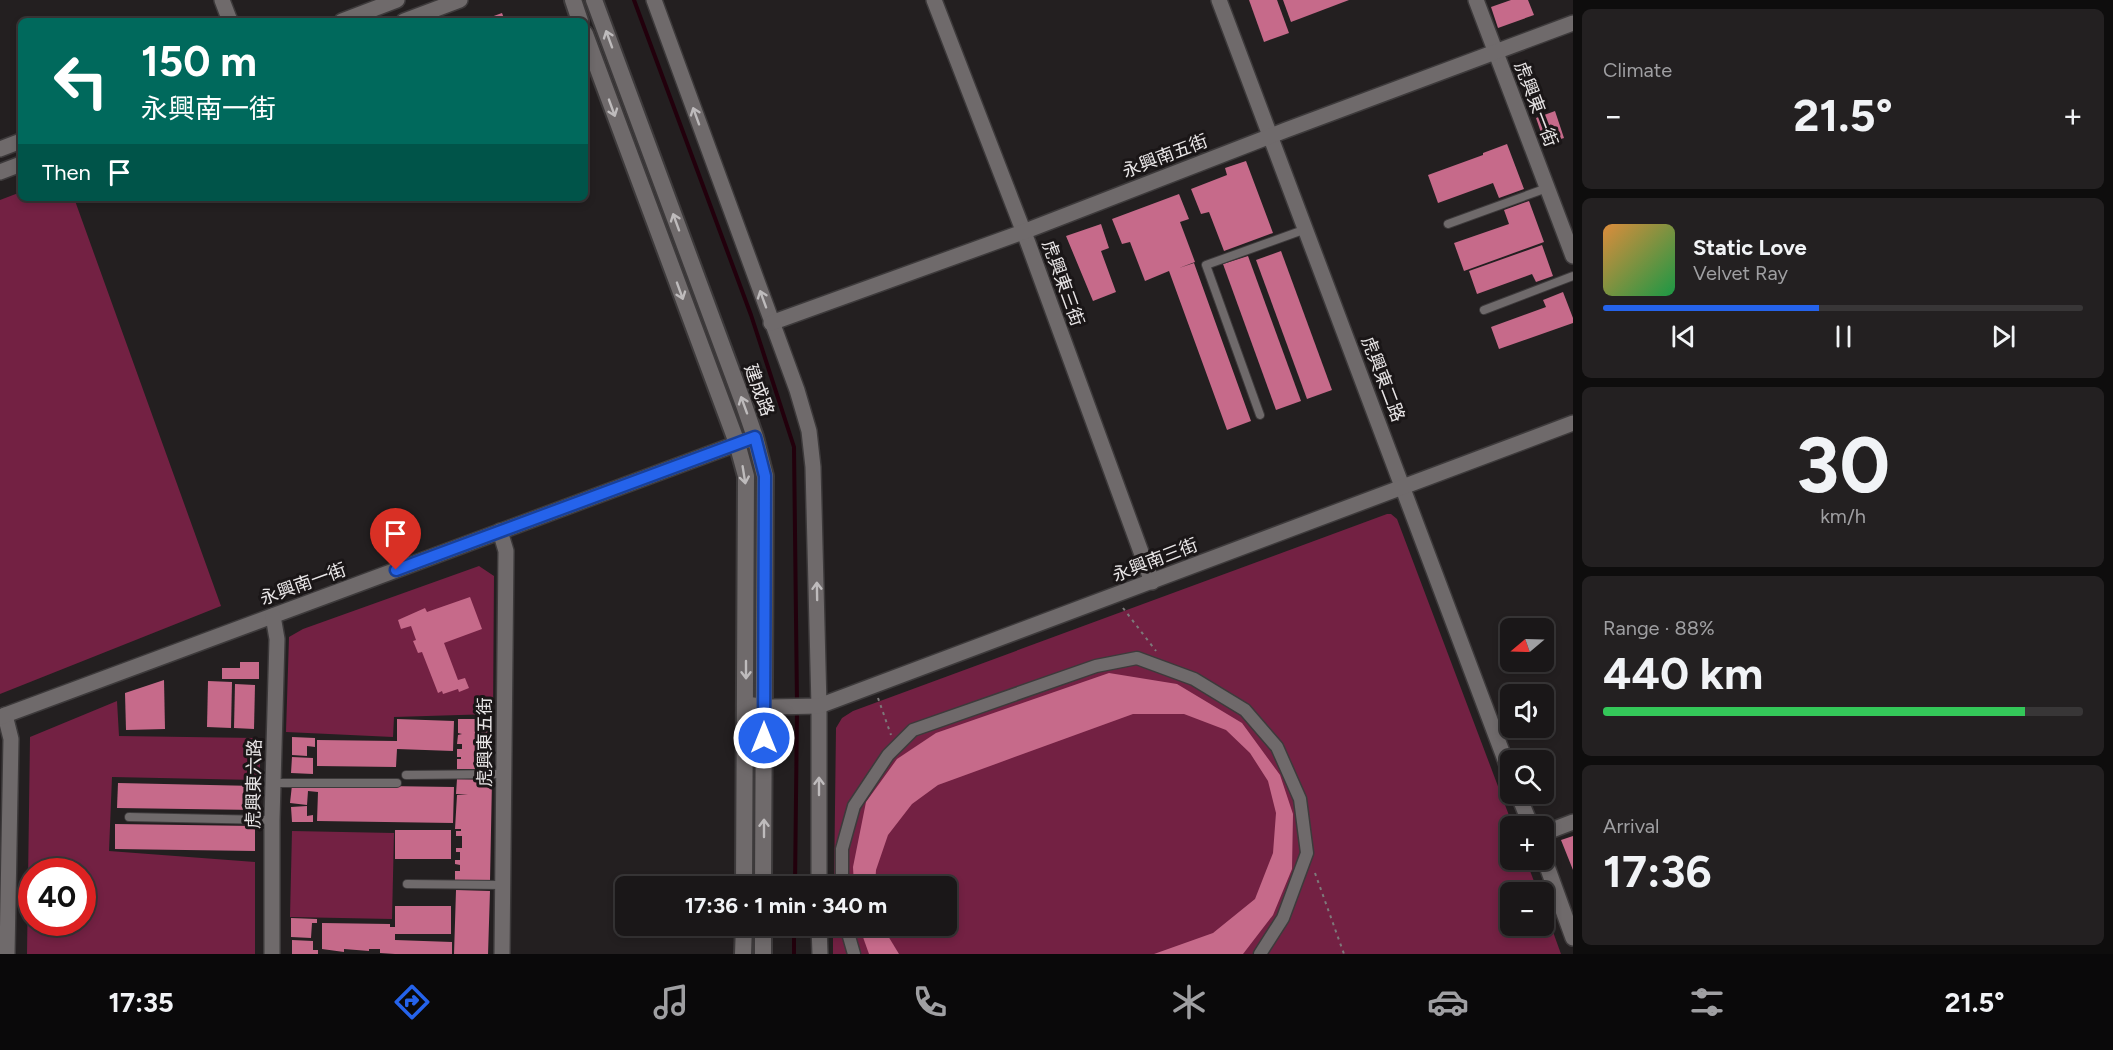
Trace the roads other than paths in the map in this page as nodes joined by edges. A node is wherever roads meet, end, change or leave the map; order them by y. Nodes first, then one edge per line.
1 (222, 0) edge
2 (398, 0) edge
3 (460, 0) edge
4 (573, 0) edge
5 (594, 0) edge
6 (654, 0) edge
7 (934, 0) edge
8 (1221, 0) edge
9 (1476, 0) edge
10 (229, 18) edge
11 (350, 18) edge
12 (412, 18) edge
13 (579, 18) edge
14 (1573, 23) edge
15 (588, 42) edge
16 (1495, 52) junction
17 (1271, 136) junction
18 (18, 142) edge
19 (0, 149) edge
20 (18, 165) edge
21 (0, 172) edge
22 (1547, 188) junction
23 (1448, 224) dead end
24 (1306, 229) junction
25 (1023, 232) junction
26 (1573, 256) edge
27 (1573, 276) edge
28 (1484, 310) dead end
29 (771, 323) junction
30 (1260, 415) dead end
31 (1573, 423) edge
32 (755, 437) junction
33 (737, 443) junction
34 (1403, 487) junction
35 (500, 531) junction
36 (1152, 582) junction
37 (273, 616) junction
38 (746, 704) junction
39 (768, 706) junction
40 (814, 706) junction
41 (3, 716) edge
42 (1501, 750) edge
43 (505, 774) junction
44 (406, 775) dead end
45 (273, 783) junction
46 (397, 783) dead end
47 (129, 817) dead end
48 (272, 820) junction
49 (1573, 822) edge
50 (1554, 829) edge
51 (1548, 870) edge
52 (744, 876) edge
53 (763, 876) edge
54 (819, 876) edge
55 (842, 876) edge
56 (407, 884) dead end
57 (503, 885) junction
58 (744, 936) edge
59 (763, 936) edge
60 (819, 936) edge
61 (849, 936) edge
62 (1573, 938) edge
63 (7, 954) edge
64 (272, 954) edge
65 (502, 954) edge
66 (743, 954) edge
67 (763, 954) edge
68 (819, 954) edge
69 (855, 954) edge
70 (1260, 954) edge

1 - 10 street
2 - 11 street
3 - 12 street
4 - 13 street
32 -> 5 street, 建成路
29 -> 6 street, 建成路
7 - 25 street, 虎興東三街
8 - 17 street, 虎興東二路
9 - 16 street, 虎興東一街
14 - 16 street, 永興南五街
15 -> 33 street
16 - 17 street, 永興南五街
16 - 22 street, 虎興東一街
17 - 24 street, 虎興東二路
17 - 25 street, 永興南五街
18 - 19 street
20 - 21 street
22 - 23 lane
22 - 26 street, 虎興東一街
24 - 30 lane
24 - 34 street, 虎興東二路
25 - 29 street, 永興南五街
25 - 36 street, 虎興東三街
27 - 28 lane
40 -> 29 street, 建成路
31 - 34 street, 永興南三街
32 - 33 street, 永興南一街
32 - 39 street, 建成路
33 - 35 street, 永興南一街
33 -> 38 street
34 - 36 street, 永興南三街
34 - 42 street, 虎興東二路
35 - 37 street, 永興南一街
35 - 43 street, 虎興東五街
36 - 40 street, 永興南三街
37 - 41 street, 永興南一街
37 - 45 street, 虎興東六路
38 - 39 street, 永興南三街
38 - 52 street
39 - 40 street, 永興南三街
53 -> 39 street, 建成路
54 -> 40 street, 建成路
41 - 63 street
43 - 44 lane
43 - 57 street, 虎興東五街
45 - 46 lane
45 - 48 street, 虎興東六路
47 - 48 lane
48 - 64 street, 虎興東六路
49 - 50 street
51 - 62 street
55 - 70 street
56 - 57 lane
57 - 65 street, 虎興東五街
58 - 66 street
59 - 67 street
60 - 68 street
61 - 69 street

